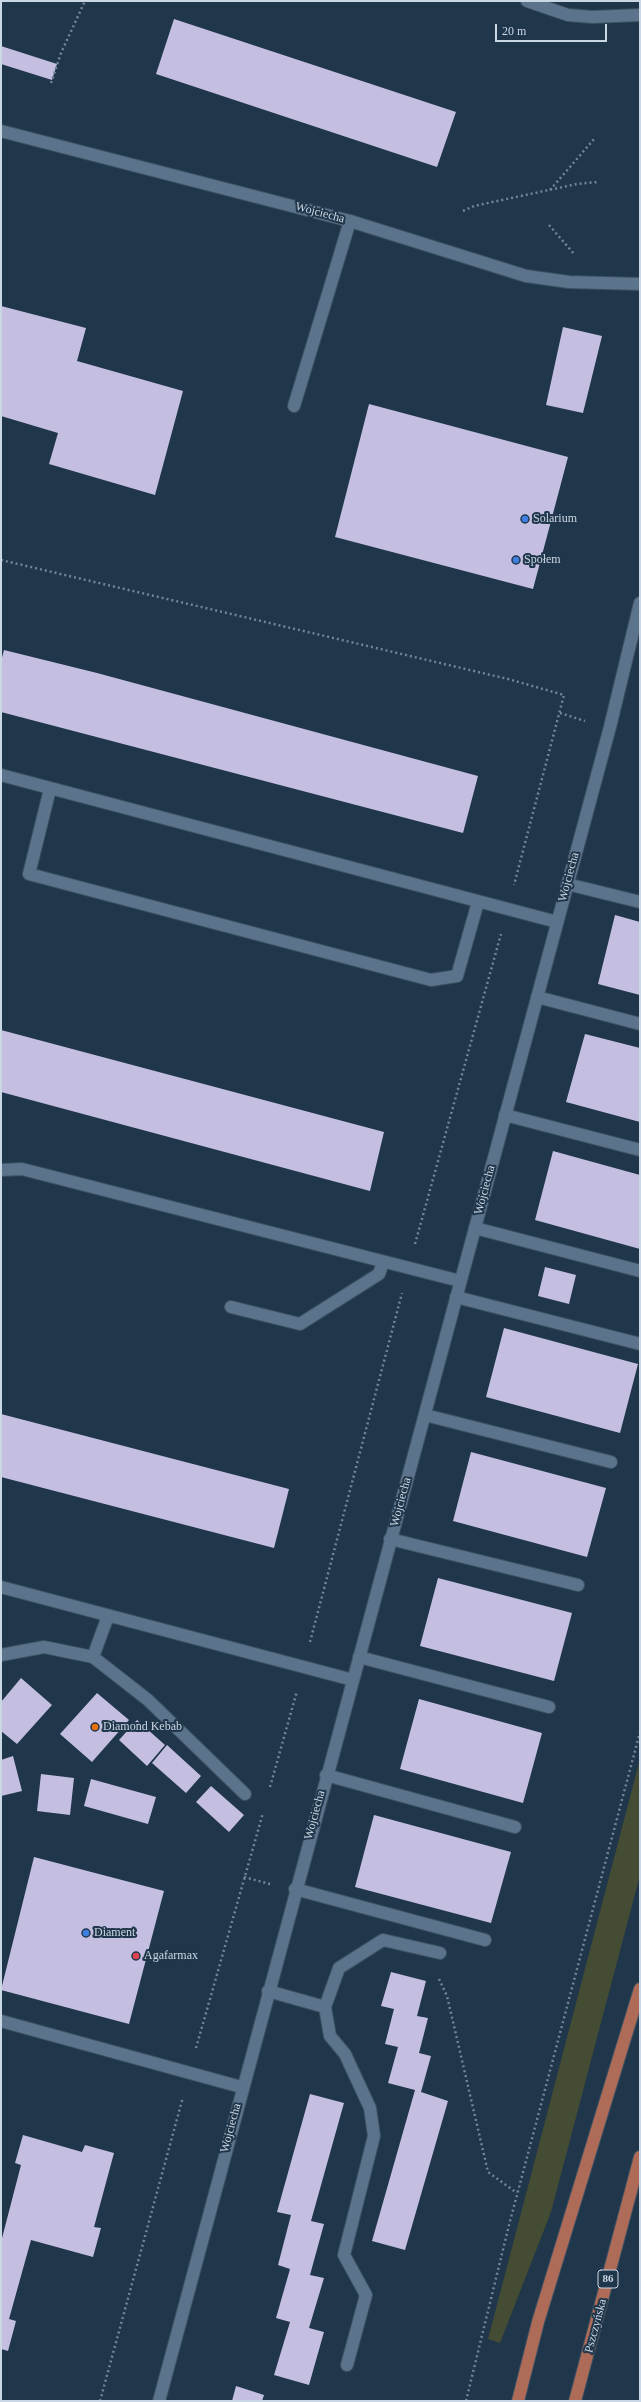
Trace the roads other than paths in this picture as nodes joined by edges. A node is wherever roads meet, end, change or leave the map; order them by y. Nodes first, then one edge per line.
1 (527, 1) edge
2 (640, 15) edge
3 (1, 130) edge
4 (350, 221) junction
5 (640, 284) edge
6 (294, 406) dead end
7 (640, 603) edge
8 (1, 775) edge
9 (50, 789) junction
10 (567, 884) junction
11 (478, 902) junction
12 (640, 902) edge
13 (557, 922) junction
14 (537, 997) junction
15 (640, 1024) edge
16 (505, 1115) junction
17 (640, 1150) edge
18 (1, 1170) edge
19 (475, 1228) junction
20 (382, 1262) junction
21 (640, 1271) edge
22 (460, 1281) junction
23 (456, 1297) junction
24 (231, 1306) dead end
25 (640, 1344) edge
26 (425, 1415) junction
27 (611, 1462) dead end
28 (390, 1539) junction
29 (578, 1585) dead end
30 (1, 1587) edge
31 (108, 1616) junction
32 (1, 1655) edge
33 (93, 1657) junction
34 (359, 1657) junction
35 (353, 1680) junction
36 (549, 1707) dead end
37 (326, 1775) junction
38 (245, 1794) dead end
39 (515, 1827) dead end
40 (295, 1889) junction
41 (485, 1940) dead end
42 (440, 1953) dead end
43 (640, 1989) edge
44 (268, 1991) junction
45 (325, 2007) junction
46 (1, 2021) edge
47 (242, 2087) junction
48 (640, 2157) edge
49 (347, 2365) dead end
50 (158, 2401) edge
51 (518, 2401) edge
52 (575, 2401) edge

1 - 2 street
3 - 4 street, Wojciecha
4 - 5 street, Wojciecha
4 - 6 street
7 - 10 street, Wojciecha
8 - 9 street
9 - 11 street
9 - 11 street
10 - 12 street
10 - 13 street, Wojciecha
11 - 13 street
13 - 14 street, Wojciecha
14 - 15 street
14 - 16 street, Wojciecha
16 - 17 street
16 - 19 street, Wojciecha
18 - 20 street
19 - 21 street
19 - 22 street, Wojciecha
20 - 22 street
20 - 24 street
22 - 23 street, Wojciecha
23 - 25 street
23 - 26 street, Wojciecha
26 - 27 street
26 - 28 street, Wojciecha
28 - 29 street
28 - 34 street, Wojciecha
30 - 31 street
31 - 33 street
31 - 35 street
32 - 33 street
33 - 38 street
34 - 35 street, Wojciecha
34 - 36 street
35 - 37 street, Wojciecha
37 - 39 street
37 - 40 street, Wojciecha
40 - 41 street
40 - 44 street, Wojciecha
42 - 45 street
43 - 51 main road
44 - 45 street
44 - 47 street, Wojciecha
45 - 49 street
46 - 47 street
47 - 50 street, Wojciecha
48 - 52 main road, Pszczyńska / 86

